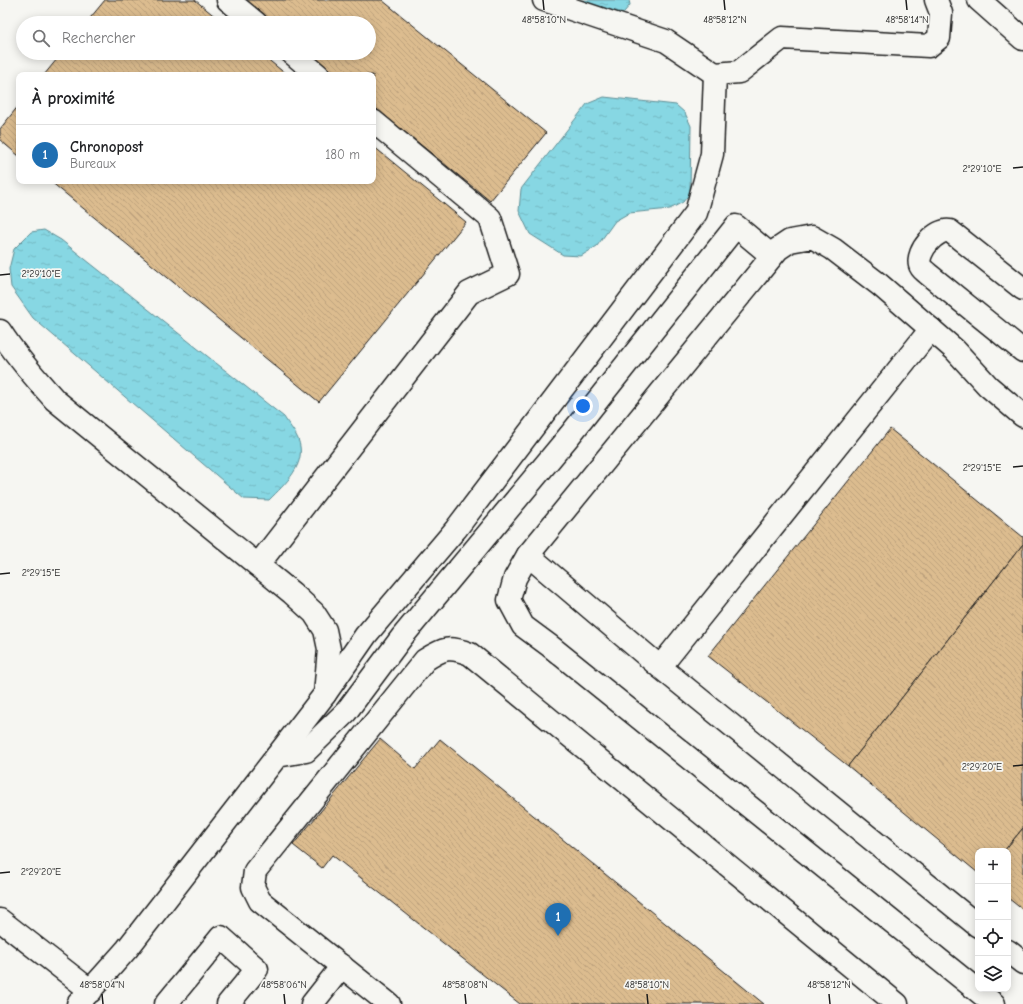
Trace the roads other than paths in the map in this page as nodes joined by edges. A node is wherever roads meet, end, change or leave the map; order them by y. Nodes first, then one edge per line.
1 (228, 0) edge
2 (544, 0) edge
3 (936, 0) edge
4 (979, 0) edge
5 (247, 16) edge
6 (1023, 39) edge
7 (300, 60) edge
8 (314, 72) edge
9 (715, 74) junction
10 (376, 123) edge
11 (772, 256) junction
12 (1023, 289) edge
13 (931, 329) junction
14 (0, 331) edge
15 (1023, 350) edge
16 (1023, 416) edge
17 (528, 555) junction
18 (258, 565) junction
19 (660, 667) junction
20 (325, 694) junction
21 (276, 756) junction
22 (0, 920) edge
23 (975, 924) edge
24 (1011, 953) edge
25 (1023, 963) edge
26 (342, 966) junction
27 (84, 998) edge
28 (166, 1004) edge
29 (228, 1004) edge
30 (312, 1004) edge
31 (389, 1004) edge
32 (897, 1004) edge
33 (994, 1004) edge

1 - 5 lane
2 - 9 lane
3 - 9 lane
4 - 6 lane
7 - 8 lane
9 - 20 lane
10 - 18 lane
11 - 13 lane
11 - 17 lane
11 - 21 lane
12 - 15 lane
13 - 16 lane
13 - 19 lane
14 - 18 lane
17 - 19 lane
17 - 33 lane
18 - 20 lane
19 - 23 lane
20 - 21 lane
21 - 27 lane
22 - 27 lane
24 - 25 lane
26 - 30 lane
26 - 31 lane
26 - 32 lane
28 - 29 lane

